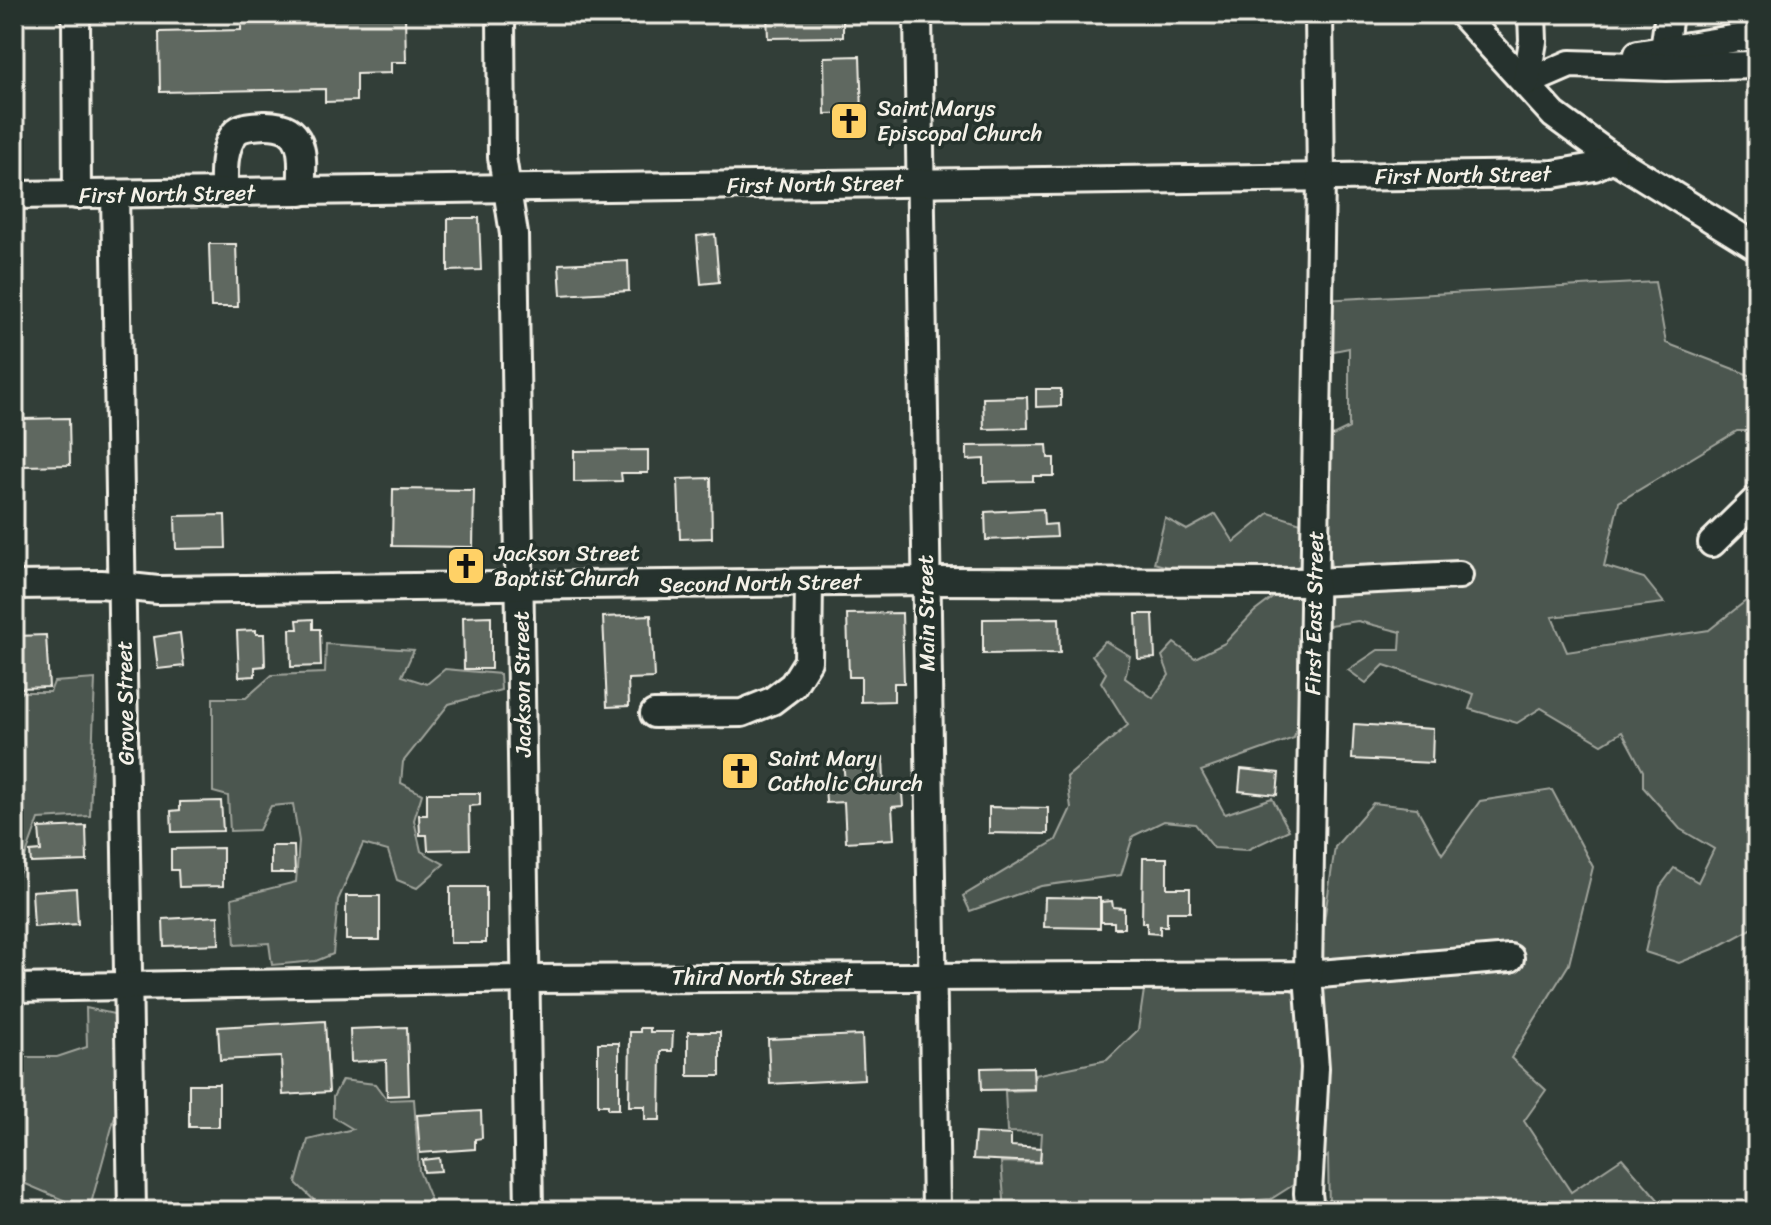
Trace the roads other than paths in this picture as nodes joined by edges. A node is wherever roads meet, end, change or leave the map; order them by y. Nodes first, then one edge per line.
1 (76, 14) edge
2 (501, 14) edge
3 (918, 14) edge
4 (1319, 14) edge
5 (1462, 14) edge
6 (1532, 14) edge
7 (1669, 14) edge
8 (1757, 35) edge
9 (1664, 50) junction
10 (1570, 64) junction
11 (1757, 65) edge
12 (1526, 83) junction
13 (1613, 158) junction
14 (1321, 179) junction
15 (921, 182) junction
16 (507, 190) junction
17 (301, 192) junction
18 (224, 193) junction
19 (115, 194) junction
20 (14, 195) edge
21 (77, 195) junction
22 (1757, 247) edge
23 (1757, 499) edge
24 (1712, 543) dead end
25 (1459, 575) dead end
26 (925, 581) junction
27 (1315, 582) junction
28 (809, 583) junction
29 (14, 585) edge
30 (521, 585) junction
31 (124, 586) junction
32 (654, 714) dead end
33 (1510, 958) dead end
34 (930, 975) junction
35 (1308, 975) junction
36 (526, 979) junction
37 (129, 985) junction
38 (14, 988) edge
39 (132, 1211) edge
40 (529, 1211) edge
41 (936, 1211) edge
42 (1310, 1211) edge

1 - 21 street
2 - 16 street, Jackson Street
3 - 15 street, Main Street
4 - 14 street, First East Street
5 - 12 street
6 - 12 street
7 - 9 street
8 - 9 street
9 - 10 street
10 - 11 street
10 - 12 street
12 - 13 street
13 - 14 street, First North Street
13 - 22 street
14 - 15 street, First North Street
14 - 27 street, First East Street
15 - 16 street, First North Street
15 - 26 street, Main Street
16 - 17 street, First North Street
16 - 30 street, Jackson Street
17 - 18 street, First North Street
17 - 18 street
18 - 19 street, First North Street
19 - 21 street, First North Street
19 - 31 street, Grove Street
20 - 21 street, First North Street
23 - 24 street
25 - 27 street, Second North Street
26 - 27 street, Second North Street
26 - 28 street, Second North Street
26 - 34 street, Main Street
27 - 35 street, First East Street
28 - 30 street, Second North Street
28 - 32 street
29 - 31 street, Second North Street
30 - 31 street, Second North Street
30 - 36 street, Jackson Street
31 - 37 street, Grove Street
33 - 35 street, Third North Street
34 - 35 street, Third North Street
34 - 36 street, Third North Street
34 - 41 street, Main Street
35 - 42 street, First East Street
36 - 37 street, Third North Street
36 - 40 street, Jackson Street
37 - 38 street, Third North Street
37 - 39 street, Grove Street

